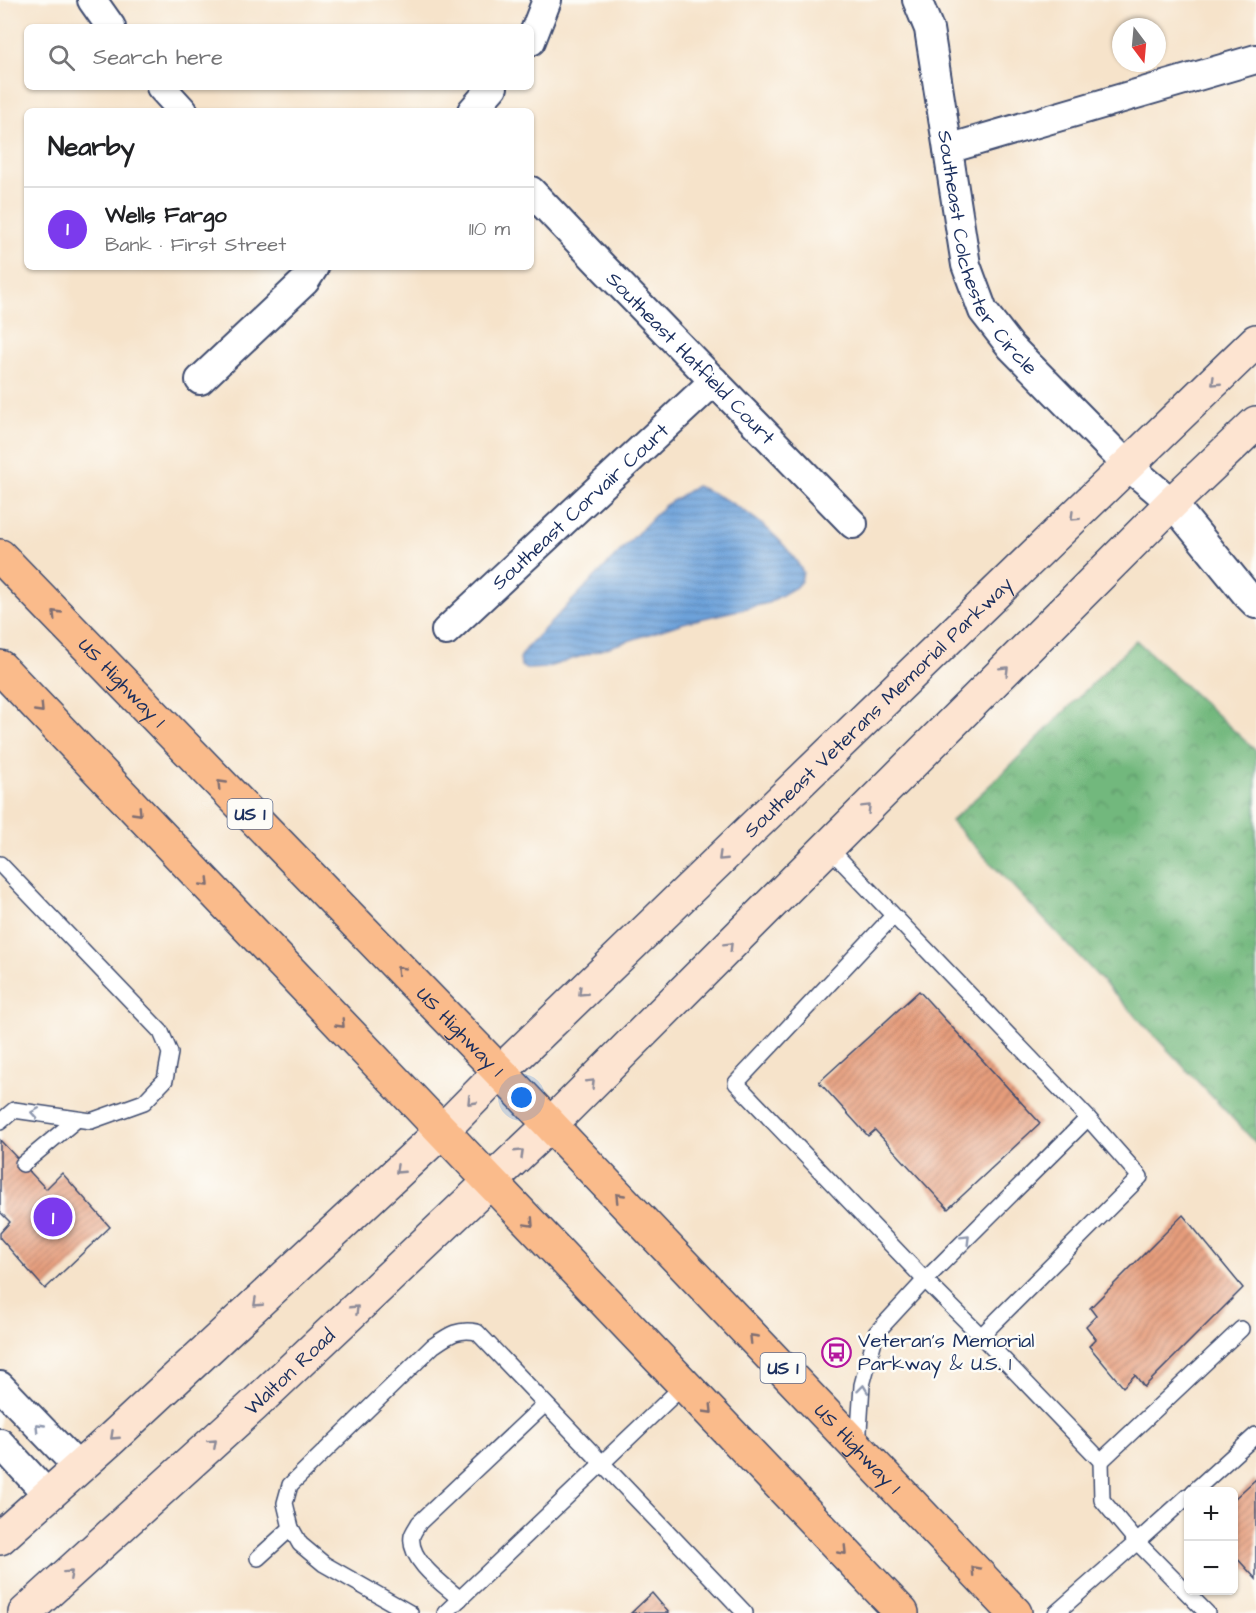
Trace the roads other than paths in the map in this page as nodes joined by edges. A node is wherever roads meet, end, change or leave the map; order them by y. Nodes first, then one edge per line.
1 (92, 0) edge
2 (547, 0) edge
3 (917, 0) edge
4 (109, 24) edge
5 (534, 33) edge
6 (1256, 59) edge
7 (164, 90) edge
8 (490, 90) edge
9 (180, 108) edge
10 (475, 108) edge
11 (948, 149) junction
12 (534, 194) edge
13 (312, 270) edge
14 (1256, 341) edge
15 (200, 380) dead end
16 (714, 381) junction
17 (1256, 423) edge
18 (1128, 466) junction
19 (1172, 503) junction
20 (853, 524) dead end
21 (0, 556) edge
22 (1256, 604) edge
23 (446, 631) dead end
24 (0, 667) edge
25 (828, 847) junction
26 (0, 864) edge
27 (893, 916) junction
28 (500, 1072) junction
29 (1088, 1118) junction
30 (83, 1121) junction
31 (0, 1122) edge
32 (550, 1125) junction
33 (442, 1131) junction
34 (23, 1164) dead end
35 (490, 1181) junction
36 (925, 1280) junction
37 (1241, 1329) dead end
38 (981, 1336) junction
39 (684, 1385) junction
40 (0, 1386) edge
41 (545, 1404) junction
42 (1256, 1435) edge
43 (0, 1443) edge
44 (858, 1447) junction
45 (1101, 1461) junction
46 (602, 1463) junction
47 (79, 1467) junction
48 (1198, 1487) edge
49 (48, 1495) junction
50 (1184, 1500) edge
51 (291, 1528) junction
52 (0, 1538) edge
53 (1137, 1542) junction
54 (258, 1558) dead end
55 (460, 1599) junction
56 (25, 1613) edge
57 (410, 1613) edge
58 (445, 1613) edge
59 (745, 1613) edge
60 (902, 1613) edge
61 (1015, 1613) edge
62 (1056, 1613) edge
63 (1207, 1613) edge

1 - 4 street
2 - 5 street
3 - 11 street, Southeast Colchester Circle
6 - 11 street
7 - 9 street
8 - 10 street
11 - 18 street, Southeast Colchester Circle
12 - 16 street, Southeast Hatfield Court
13 - 15 street
14 -> 18 main road, Southeast Veterans Memorial Parkway
16 - 20 street, Southeast Hatfield Court
16 - 23 street, Southeast Corvair Court
17 - 19 main road
18 - 19 street, Southeast Colchester Circle
18 -> 28 main road, Southeast Veterans Memorial Parkway
19 - 22 street, Southeast Colchester Circle
25 -> 19 main road
28 -> 21 main road, US Highway 1 / US 1
24 -> 33 main road
25 - 27 lane
32 -> 25 main road
26 - 30 lane
27 - 29 lane
27 - 36 lane
28 - 32 main road, US Highway 1 / US 1
28 -> 33 main road
36 -> 29 lane
29 - 38 lane
30 -> 31 lane
30 - 34 lane
35 -> 32 main road, Walton Road
44 -> 32 main road, US Highway 1 / US 1
33 - 35 main road
33 -> 47 main road
35 -> 39 main road
56 -> 35 main road, Walton Road
36 - 38 lane
44 -> 36 lane
37 - 45 lane
38 - 45 lane
39 - 46 lane
39 -> 60 main road
47 -> 40 street
41 - 46 lane
41 - 51 lane
41 - 55 lane
42 - 48 lane
43 - 49 street
61 -> 44 main road, US Highway 1 / US 1
45 - 53 lane
46 - 55 lane
46 - 59 lane
47 - 49 main road
49 - 52 main road
50 - 53 lane
51 - 54 lane
51 - 57 lane
53 - 62 lane
53 - 63 lane
55 - 58 lane

